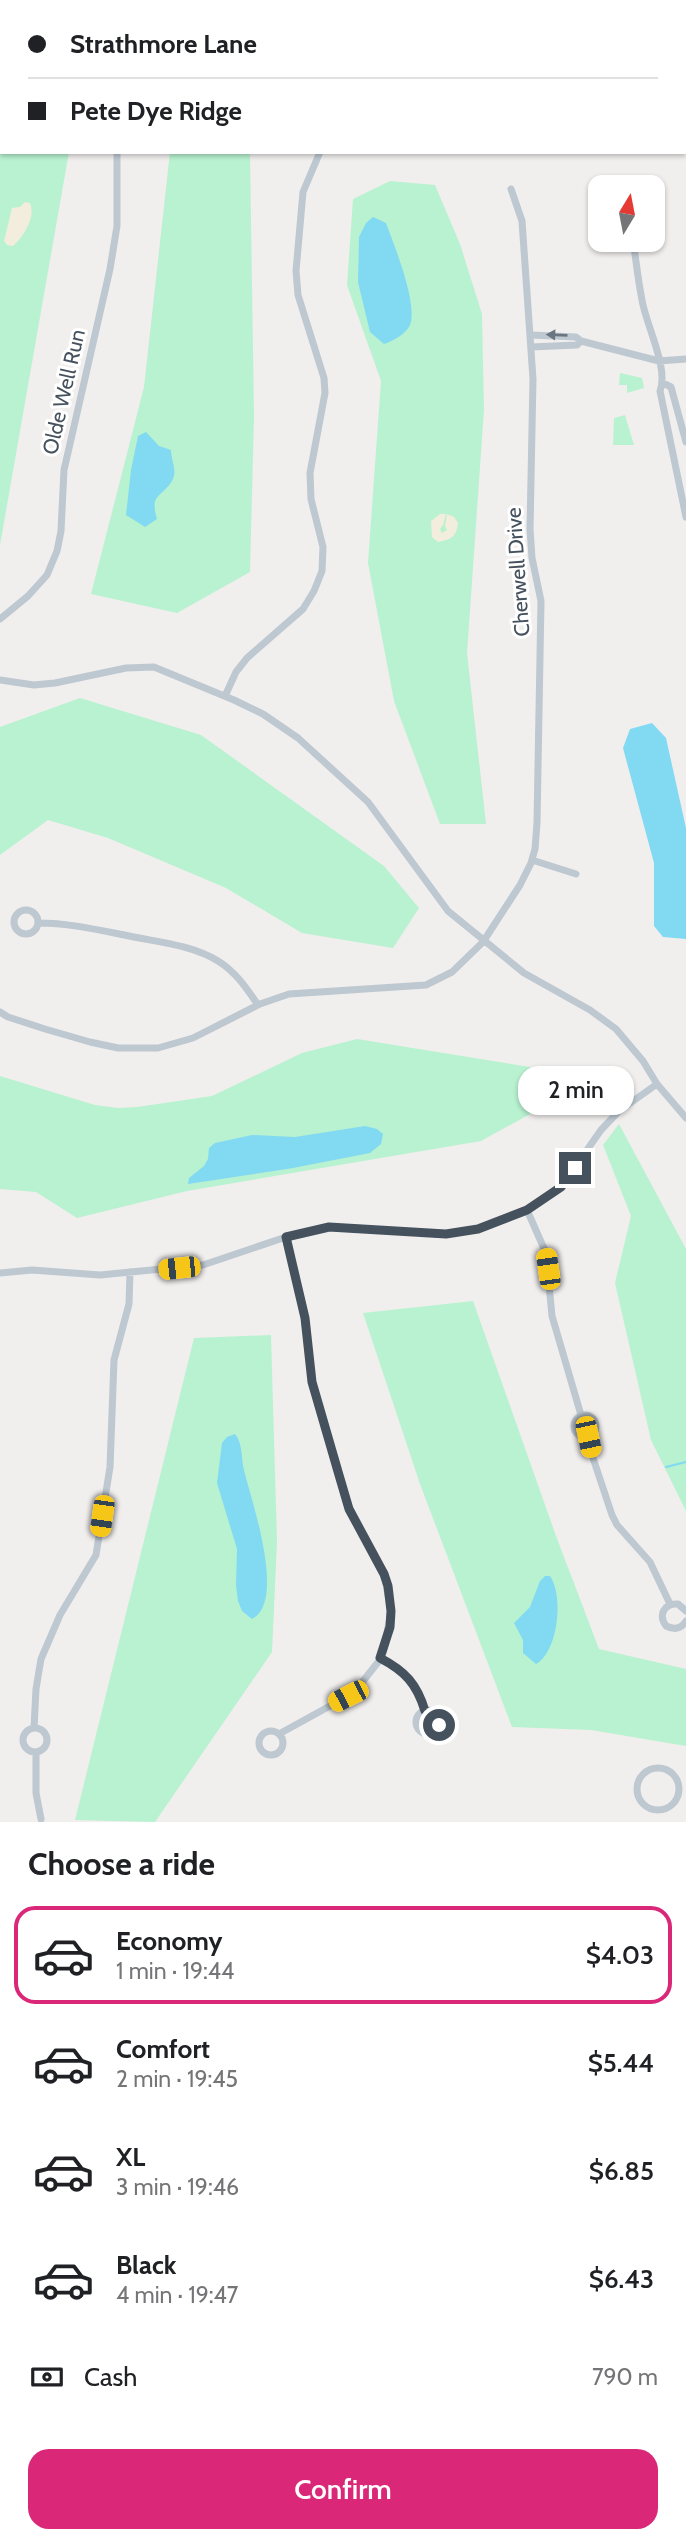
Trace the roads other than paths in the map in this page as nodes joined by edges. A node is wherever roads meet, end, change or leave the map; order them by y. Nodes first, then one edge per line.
1 (117, 154) edge
2 (319, 154) edge
3 (511, 189) dead end
4 (635, 252) edge
5 (531, 335) junction
6 (581, 341) junction
7 (531, 347) junction
8 (686, 359) edge
9 (659, 361) junction
10 (663, 383) junction
11 (686, 442) edge
12 (685, 504) edge
13 (686, 517) edge
14 (0, 619) edge
15 (0, 680) edge
16 (225, 696) junction
17 (532, 860) junction
18 (576, 874) dead end
19 (38, 923) dead end
20 (483, 942) junction
21 (258, 1005) junction
22 (0, 1012) edge
23 (657, 1084) junction
24 (686, 1118) edge
25 (527, 1210) junction
26 (286, 1237) junction
27 (130, 1272) junction
28 (0, 1273) edge
29 (581, 1415) junction
30 (588, 1437) junction
31 (670, 1604) junction
32 (686, 1611) edge
33 (686, 1621) edge
34 (380, 1658) junction
35 (425, 1711) dead end
36 (34, 1728) junction
37 (279, 1734) dead end
38 (36, 1752) junction
39 (682, 1781) edge
40 (41, 1819) dead end

1 - 14 street, Olde Well Run
2 - 16 street
3 - 5 street, Cherwell Drive
4 - 9 street
6 -> 5 street
5 - 7 street, Cherwell Drive
6 - 7 street
6 - 9 street
7 - 17 street, Cherwell Drive
8 - 9 street
9 - 10 street
10 - 11 street
10 - 12 street
12 - 13 street
15 - 16 street
16 - 20 street
17 - 18 street
17 - 20 street, Cherwell Drive
19 - 21 street
20 - 21 street, Cherwell Drive
20 - 23 street
21 - 22 street, Cherwell Drive
23 - 24 street
23 - 25 street
25 - 26 street
25 - 29 street
26 - 27 street
26 - 34 street
27 - 28 street
27 - 36 street
29 - 30 street
29 - 30 street
30 - 31 street
31 - 32 street
31 - 33 street
34 - 35 street
34 - 37 street
36 - 38 street
36 - 38 street
38 - 40 street
39 - 39 street

